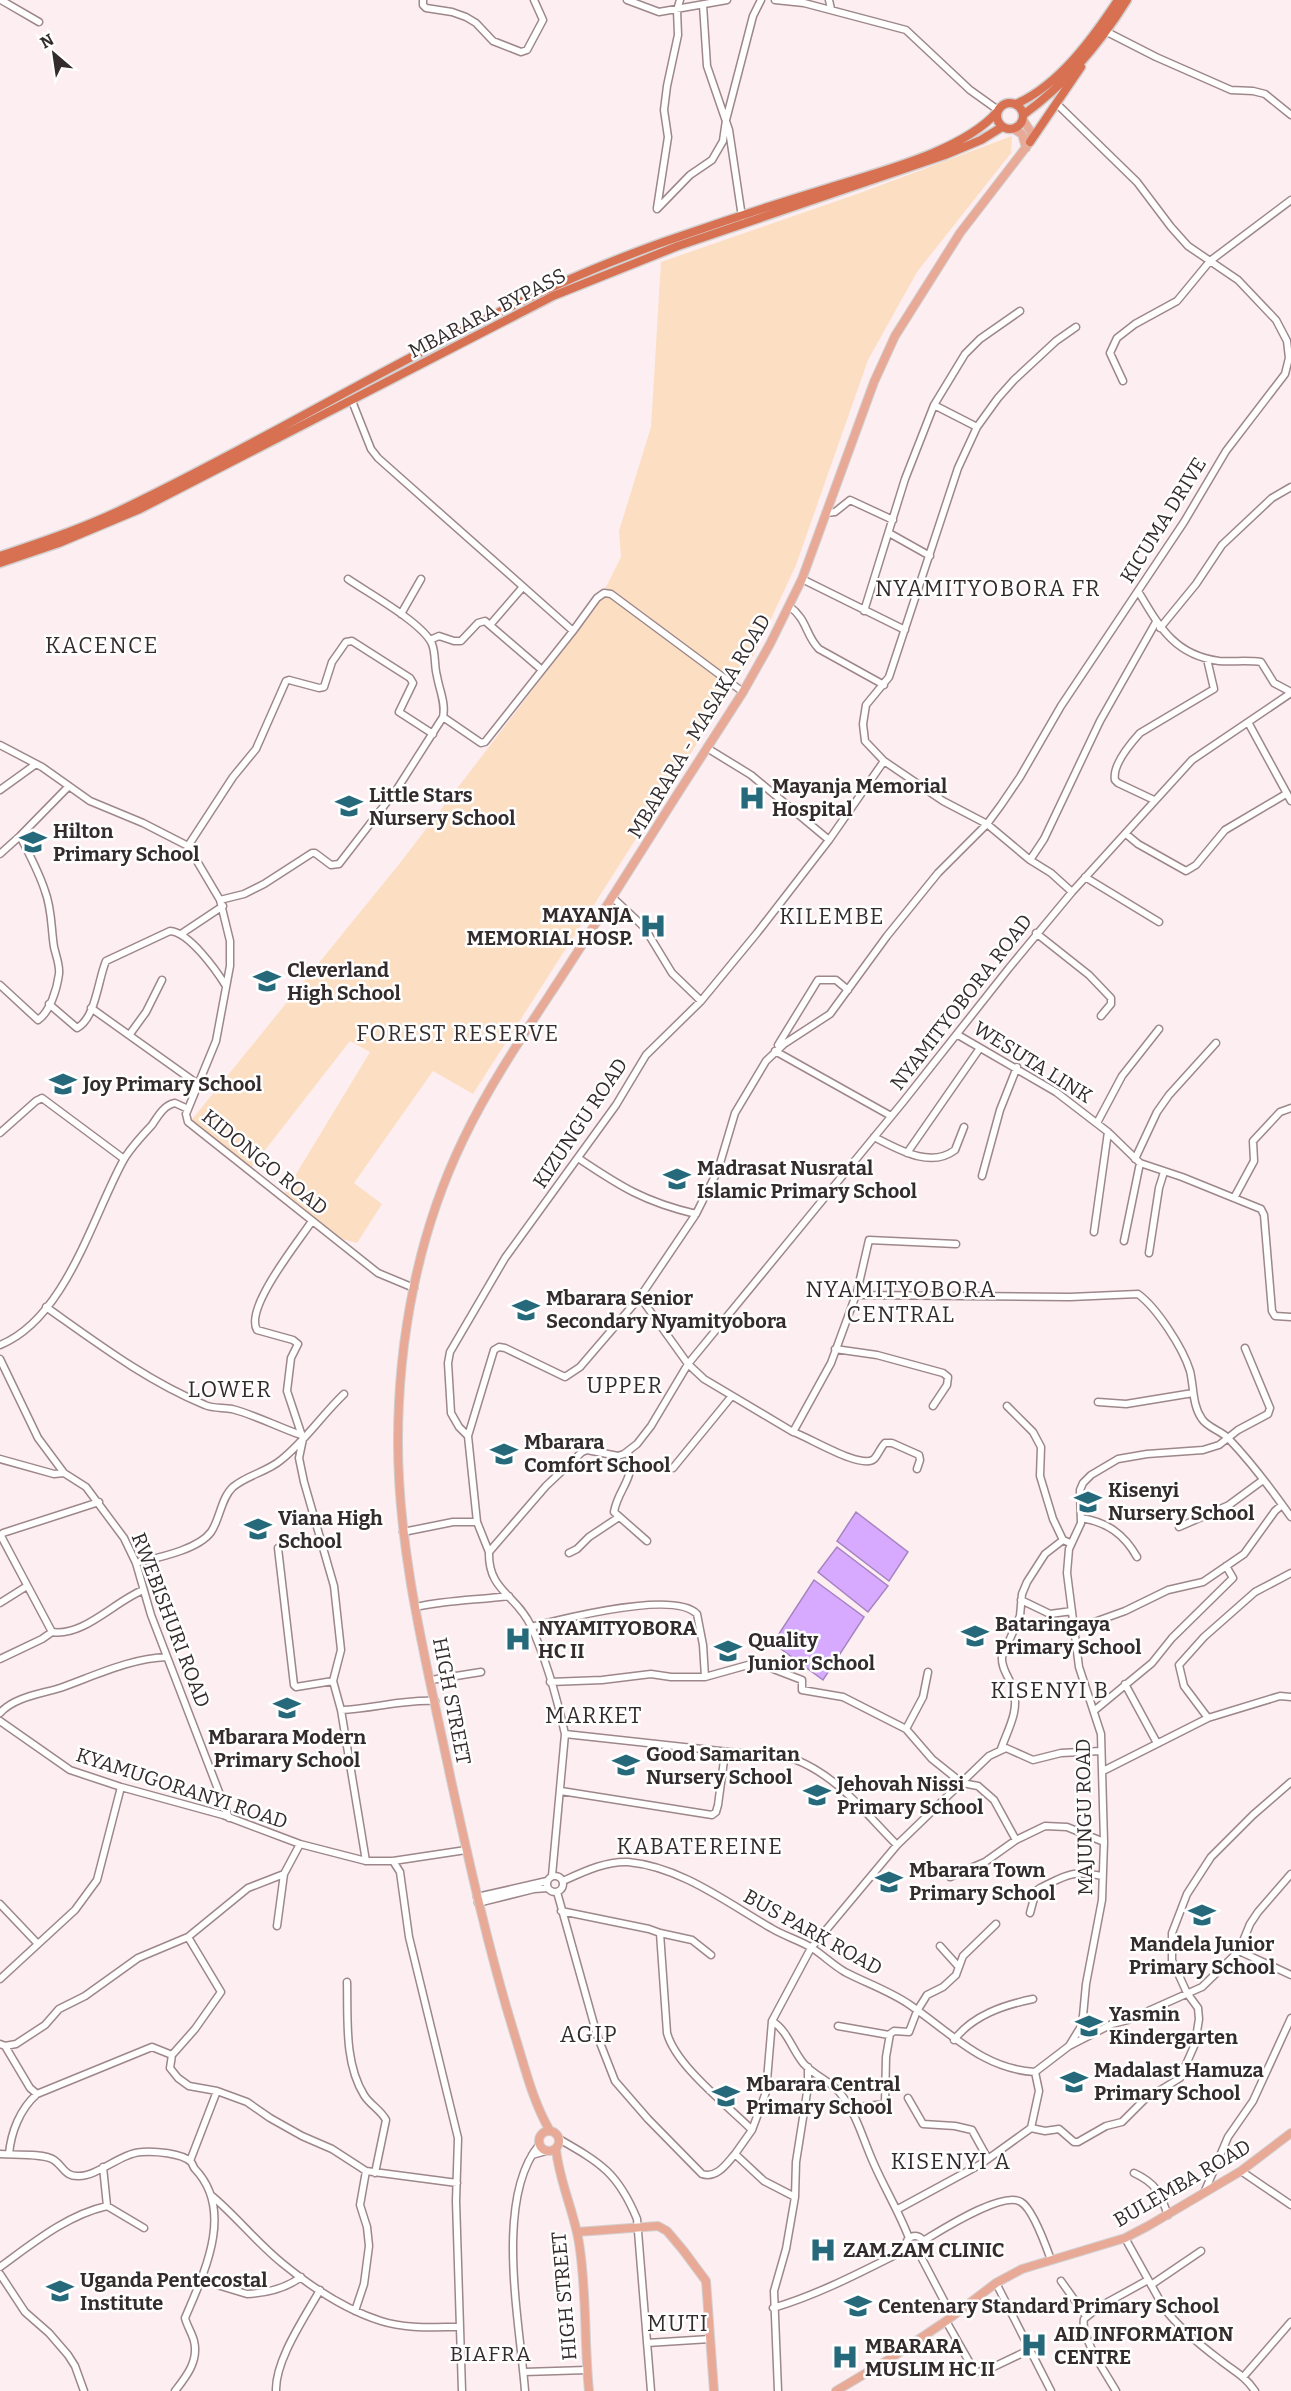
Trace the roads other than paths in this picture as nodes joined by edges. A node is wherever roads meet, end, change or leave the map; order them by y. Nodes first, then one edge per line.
1 (1, 0) edge
2 (423, 0) edge
3 (534, 0) edge
4 (627, 0) edge
5 (680, 0) edge
6 (727, 0) edge
7 (761, 0) edge
8 (775, 0) edge
9 (829, 0) edge
10 (1118, 0) edge
11 (1127, 0) edge
12 (703, 4) junction
13 (831, 9) junction
14 (677, 10) junction
15 (39, 22) dead end
16 (1107, 32) junction
17 (1064, 86) junction
18 (1016, 104) junction
19 (1057, 104) junction
20 (997, 111) junction
21 (1291, 115) edge
22 (1023, 117) junction
23 (726, 120) junction
24 (1002, 127) junction
25 (1014, 129) junction
26 (1028, 145) junction
27 (1291, 200) edge
28 (742, 217) junction
29 (1210, 261) junction
30 (1020, 311) dead end
31 (1076, 327) dead end
32 (1123, 381) dead end
33 (352, 401) junction
34 (933, 405) junction
35 (977, 427) junction
36 (1291, 487) edge
37 (826, 513) junction
38 (893, 520) junction
39 (889, 532) junction
40 (0, 556) edge
41 (930, 556) junction
42 (0, 563) edge
43 (348, 579) dead end
44 (421, 579) dead end
45 (802, 579) junction
46 (522, 588) junction
47 (1138, 591) junction
48 (789, 606) junction
49 (864, 611) junction
50 (401, 614) junction
51 (490, 625) junction
52 (1158, 625) junction
53 (905, 630) junction
54 (573, 631) junction
55 (430, 640) junction
56 (1207, 659) junction
57 (542, 670) junction
58 (884, 685) junction
59 (743, 692) junction
60 (1291, 693) edge
61 (443, 717) junction
62 (1249, 724) junction
63 (433, 734) junction
64 (0, 745) edge
65 (706, 748) junction
66 (884, 761) junction
67 (36, 764) junction
68 (68, 787) junction
69 (0, 790) edge
70 (1286, 794) junction
71 (1154, 800) junction
72 (1291, 801) edge
73 (987, 824) junction
74 (1126, 834) junction
75 (20, 836) junction
76 (829, 840) junction
77 (188, 846) junction
78 (0, 854) edge
79 (1030, 860) junction
80 (1085, 877) junction
81 (1072, 892) junction
82 (612, 897) junction
83 (221, 903) junction
84 (1160, 922) dead end
85 (1036, 933) junction
86 (181, 934) junction
87 (162, 980) dead end
88 (0, 985) edge
89 (226, 986) junction
90 (848, 990) junction
91 (701, 1001) junction
92 (49, 1004) junction
93 (91, 1008) junction
94 (1101, 1016) dead end
95 (1159, 1029) dead end
96 (130, 1034) junction
97 (958, 1035) junction
98 (1216, 1043) dead end
99 (980, 1048) junction
100 (775, 1051) junction
101 (1017, 1068) junction
102 (199, 1085) junction
103 (1291, 1108) edge
104 (188, 1109) junction
105 (891, 1116) junction
106 (1097, 1123) junction
107 (964, 1127) dead end
108 (0, 1132) edge
109 (1108, 1132) junction
110 (874, 1137) junction
111 (907, 1153) junction
112 (578, 1158) junction
113 (124, 1159) junction
114 (1138, 1161) junction
115 (1164, 1172) junction
116 (981, 1176) dead end
117 (1234, 1198) junction
118 (696, 1214) junction
119 (312, 1221) junction
120 (1094, 1233) dead end
121 (1124, 1241) dead end
122 (956, 1244) dead end
123 (1149, 1253) dead end
124 (414, 1288) junction
125 (857, 1292) junction
126 (640, 1297) junction
127 (46, 1307) junction
128 (1291, 1317) edge
129 (0, 1345) edge
130 (1245, 1348) dead end
131 (836, 1349) junction
132 (0, 1359) edge
133 (688, 1364) junction
134 (1193, 1393) junction
135 (344, 1394) dead end
136 (731, 1397) junction
137 (1098, 1402) dead end
138 (933, 1406) dead end
139 (1007, 1406) dead end
140 (793, 1432) junction
141 (468, 1436) junction
142 (302, 1437) junction
143 (1227, 1437) junction
144 (628, 1452) junction
145 (0, 1459) edge
146 (673, 1468) dead end
147 (917, 1468) dead end
148 (64, 1473) junction
149 (1263, 1480) junction
150 (99, 1502) junction
151 (1282, 1505) junction
152 (1291, 1517) edge
153 (619, 1518) junction
154 (1081, 1518) junction
155 (477, 1522) junction
156 (1179, 1527) dead end
157 (403, 1532) junction
158 (1063, 1540) junction
159 (647, 1541) dead end
160 (1070, 1543) junction
161 (278, 1548) dead end
162 (489, 1552) junction
163 (569, 1553) dead end
164 (1137, 1557) dead end
165 (136, 1563) junction
166 (1226, 1566) junction
167 (1291, 1573) edge
168 (27, 1586) junction
169 (143, 1590) junction
170 (509, 1596) junction
171 (1022, 1600) junction
172 (0, 1602) edge
173 (416, 1607) junction
174 (1072, 1611) junction
175 (531, 1627) junction
176 (1075, 1629) junction
177 (52, 1632) junction
178 (167, 1657) junction
179 (0, 1659) edge
180 (481, 1672) dead end
181 (928, 1672) dead end
182 (705, 1677) junction
183 (431, 1680) junction
184 (333, 1681) junction
185 (550, 1682) junction
186 (1125, 1684) junction
187 (1291, 1697) edge
188 (435, 1701) junction
189 (341, 1710) junction
190 (1095, 1710) junction
191 (0, 1713) edge
192 (1208, 1718) junction
193 (0, 1721) edge
194 (906, 1729) junction
195 (565, 1734) junction
196 (1157, 1743) junction
197 (1001, 1749) junction
198 (1101, 1750) junction
199 (725, 1753) junction
200 (1103, 1771) junction
201 (1291, 1782) edge
202 (962, 1783) junction
203 (121, 1787) junction
204 (561, 1791) junction
205 (229, 1818) junction
206 (1016, 1840) junction
207 (1104, 1842) junction
208 (300, 1844) junction
209 (897, 1845) junction
210 (466, 1850) junction
211 (366, 1861) junction
212 (393, 1861) junction
213 (284, 1874) junction
214 (1291, 1874) edge
215 (1102, 1876) junction
216 (950, 1877) dead end
217 (563, 1881) junction
218 (549, 1882) junction
219 (557, 1892) junction
220 (478, 1900) junction
221 (0, 1904) edge
222 (561, 1911) junction
223 (1030, 1913) dead end
224 (996, 1924) dead end
225 (278, 1926) dead end
226 (660, 1933) junction
227 (188, 1937) junction
228 (38, 1944) junction
229 (940, 1946) dead end
230 (811, 1948) junction
231 (1239, 1952) junction
232 (711, 1956) dead end
233 (958, 1966) junction
234 (1291, 1975) edge
235 (0, 1979) edge
236 (347, 1983) dead end
237 (1187, 1993) junction
238 (1034, 1999) dead end
239 (917, 2011) junction
240 (1291, 2018) edge
241 (772, 2021) junction
242 (838, 2025) dead end
243 (889, 2035) junction
244 (954, 2040) junction
245 (3, 2045) edge
246 (1069, 2046) junction
247 (172, 2055) junction
248 (808, 2067) junction
249 (1035, 2072) junction
250 (217, 2091) junction
251 (37, 2094) junction
252 (908, 2098) dead end
253 (850, 2108) junction
254 (539, 2113) junction
255 (1031, 2128) junction
256 (752, 2130) junction
257 (550, 2131) junction
258 (540, 2136) junction
259 (1290, 2137) edge
260 (551, 2147) junction
261 (0, 2154) edge
262 (9, 2154) junction
263 (735, 2154) junction
264 (988, 2158) junction
265 (190, 2161) junction
266 (103, 2167) junction
267 (366, 2170) junction
268 (1240, 2171) junction
269 (375, 2173) junction
270 (1134, 2174) dead end
271 (457, 2183) junction
272 (1204, 2193) junction
273 (212, 2196) junction
274 (795, 2197) junction
275 (1291, 2205) edge
276 (107, 2206) junction
277 (898, 2208) junction
278 (1168, 2215) junction
279 (639, 2226) junction
280 (144, 2228) dead end
281 (577, 2232) junction
282 (909, 2238) junction
283 (1125, 2238) junction
284 (923, 2241) junction
285 (907, 2250) junction
286 (1202, 2251) dead end
287 (919, 2253) junction
288 (1051, 2260) junction
289 (0, 2267) edge
290 (0, 2274) edge
291 (301, 2277) junction
292 (201, 2280) junction
293 (1060, 2281) dead end
294 (996, 2283) junction
295 (1149, 2283) junction
296 (320, 2290) junction
297 (773, 2308) junction
298 (355, 2311) junction
299 (1086, 2316) junction
300 (949, 2318) junction
301 (1291, 2322) edge
302 (459, 2327) junction
303 (710, 2339) junction
304 (647, 2343) junction
305 (1031, 2349) junction
306 (587, 2370) junction
307 (524, 2372) junction
308 (1245, 2376) junction
309 (84, 2391) edge
310 (175, 2391) edge
311 (276, 2391) edge
312 (462, 2391) edge
313 (525, 2391) edge
314 (589, 2391) edge
315 (651, 2391) edge
316 (714, 2391) edge
317 (778, 2391) edge
318 (836, 2391) edge
319 (1051, 2391) edge
320 (1116, 2391) edge
321 (1256, 2391) edge

1 - 15 street
2 - 3 street
4 - 14 street
5 - 14 street
6 - 12 street
7 - 23 street
8 - 13 street
9 - 13 street
10 - 18 highway
11 - 16 highway
12 - 14 street
12 - 23 street
13 - 20 street
14 - 23 street
16 - 17 highway
16 - 21 street
17 - 19 highway
17 - 22 highway
18 - 20 highway
18 - 22 highway
19 - 26 highway
19 - 29 street, KICUMA DRIVE
20 - 24 highway
20 - 28 highway, MBARARA BYPASS
22 - 25 highway
22 - 26 main road
23 - 28 street
24 - 25 highway
24 - 33 highway, MBARARA BYPASS
25 - 26 main road
26 - 37 main road, MBARARA - MASAKA ROAD
27 - 29 street
28 - 40 highway, MBARARA BYPASS
29 - 32 street
29 - 47 street, KICUMA DRIVE
30 - 34 street
31 - 35 street
33 - 42 highway, MBARARA BYPASS
33 - 46 street
34 - 35 street
34 - 38 street
35 - 41 street
36 - 52 street
37 - 38 street
37 - 45 main road, MBARARA - MASAKA ROAD
38 - 39 street
39 - 41 street
39 - 49 street
41 - 53 street
43 - 50 street
44 - 50 street
45 - 48 main road, MBARARA - MASAKA ROAD
45 - 49 street
46 - 51 street
46 - 54 street
47 - 52 street
47 - 73 street, KICUMA DRIVE
48 - 58 street
48 - 59 main road, MBARARA - MASAKA ROAD
49 - 53 street
50 - 55 street
51 - 55 street
51 - 57 street
52 - 56 street
52 - 79 street
53 - 58 street
54 - 57 street
54 - 59 street
55 - 61 street
56 - 60 street
56 - 71 street
57 - 61 street
58 - 66 street
59 - 65 main road, MBARARA - MASAKA ROAD
60 - 62 street, NYAMITYOBORA ROAD
61 - 63 street
62 - 70 street
62 - 71 street, NYAMITYOBORA ROAD
63 - 77 street
63 - 83 street
64 - 67 street
65 - 76 street
65 - 82 main road, MBARARA - MASAKA ROAD
66 - 73 street
66 - 76 street, KIZUNGU ROAD
67 - 68 street
67 - 69 street
68 - 75 street
68 - 77 street
70 - 72 street
70 - 74 street
71 - 74 street, NYAMITYOBORA ROAD
73 - 79 street
73 - 90 street, KICUMA DRIVE
74 - 80 street, NYAMITYOBORA ROAD
75 - 78 street
75 - 92 street
76 - 91 street, KIZUNGU ROAD
77 - 83 street, KIDONGO ROAD
79 - 81 street
80 - 81 street, NYAMITYOBORA ROAD
80 - 84 street
81 - 85 street, NYAMITYOBORA ROAD
82 - 91 street
82 - 124 main road, MBARARA - MASAKA ROAD
83 - 86 street
83 - 89 street, KIDONGO ROAD
85 - 94 street
85 - 97 street, NYAMITYOBORA ROAD
86 - 89 street
86 - 93 street
87 - 96 street
88 - 92 street
89 - 102 street, KIDONGO ROAD
90 - 100 street, KICUMA DRIVE
90 - 100 street
91 - 112 street, KIZUNGU ROAD
92 - 93 street
93 - 96 street
95 - 106 street
96 - 102 street
97 - 99 street, WESUTA LINK
97 - 105 street, NYAMITYOBORA ROAD
98 - 114 street
99 - 101 street, WESUTA LINK
99 - 111 street
100 - 105 street
100 - 118 street
101 - 106 street, WESUTA LINK
101 - 116 street
102 - 104 street, KIDONGO ROAD
103 - 117 street
104 - 113 street
104 - 119 street, KIDONGO ROAD
105 - 110 street, NYAMITYOBORA ROAD
106 - 109 street, WESUTA LINK
107 - 111 street
108 - 113 street
109 - 114 street, WESUTA LINK
109 - 120 street
110 - 111 street
110 - 133 street, NYAMITYOBORA ROAD
112 - 118 street
112 - 141 street, KIZUNGU ROAD
113 - 127 street
114 - 115 street, WESUTA LINK
114 - 121 street
115 - 117 street, WESUTA LINK
115 - 123 street
117 - 128 street, WESUTA LINK
118 - 126 street
119 - 124 street, KIDONGO ROAD
119 - 142 street
122 - 125 street
124 - 157 main road, HIGH STREET
125 - 131 street
125 - 134 street
126 - 133 street
126 - 141 street
127 - 129 street
127 - 142 street
130 - 143 street
131 - 138 street
131 - 140 street
132 - 148 street, RWEBISHURI ROAD
133 - 136 street
133 - 144 street, NYAMITYOBORA ROAD
134 - 137 street
134 - 143 street
135 - 142 street
136 - 140 street
136 - 146 street
139 - 158 street
140 - 147 street
141 - 155 street, KIZUNGU ROAD
142 - 165 street
142 - 184 street
143 - 149 street
143 - 154 street
144 - 153 street
144 - 162 street
145 - 148 street
148 - 150 street, RWEBISHURI ROAD
149 - 151 street
149 - 156 street
150 - 165 street, RWEBISHURI ROAD
150 - 168 street
151 - 152 street
151 - 166 street
153 - 159 street
153 - 163 street
154 - 160 street, MAJUNGU ROAD
154 - 164 street
155 - 157 street
155 - 162 street, KIZUNGU ROAD
157 - 173 main road, HIGH STREET
158 - 160 street
158 - 171 street
160 - 174 street, MAJUNGU ROAD
161 - 184 street
162 - 170 street, KIZUNGU ROAD
165 - 169 street, RWEBISHURI ROAD
166 - 176 street
166 - 186 street
167 - 192 street
168 - 172 street
168 - 177 street
169 - 177 street
169 - 178 street, RWEBISHURI ROAD
170 - 173 street
170 - 175 street, KIZUNGU ROAD
171 - 174 street
171 - 197 street
173 - 183 main road, HIGH STREET
174 - 176 street, MAJUNGU ROAD
175 - 182 street
175 - 185 street, KIZUNGU ROAD
176 - 190 street, MAJUNGU ROAD
177 - 179 street
178 - 191 street
178 - 205 street, RWEBISHURI ROAD
180 - 183 street
181 - 194 street
182 - 185 street
182 - 194 street
183 - 188 main road, HIGH STREET
184 - 189 street
185 - 195 street, KIZUNGU ROAD
186 - 190 street
186 - 196 street
187 - 192 street
188 - 189 street
188 - 210 main road, HIGH STREET
189 - 211 street
190 - 198 street, MAJUNGU ROAD
192 - 196 street
193 - 203 street, KYAMUGORANYI ROAD
194 - 202 street
195 - 199 street
195 - 204 street
196 - 200 street
197 - 198 street
197 - 202 street
198 - 200 street, MAJUNGU ROAD
199 - 204 street
199 - 209 street
200 - 207 street, MAJUNGU ROAD
201 - 237 street
202 - 206 street
202 - 209 street
203 - 205 street, KYAMUGORANYI ROAD
203 - 228 street
204 - 218 street
205 - 208 street, KYAMUGORANYI ROAD
206 - 207 street
206 - 216 street
207 - 215 street, MAJUNGU ROAD
208 - 211 street, KYAMUGORANYI ROAD
208 - 213 street
209 - 230 street
210 - 212 street, KYAMUGORANYI ROAD
210 - 220 main road, HIGH STREET
211 - 212 street, KYAMUGORANYI ROAD
212 - 271 street
213 - 225 street
213 - 227 street
214 - 231 street
215 - 223 street
215 - 246 street, MAJUNGU ROAD
217 - 218 street
217 - 219 street
217 - 230 street, BUS PARK ROAD
218 - 219 street
218 - 220 street
219 - 222 street
220 - 254 main road, HIGH STREET
221 - 228 street
222 - 226 street
222 - 263 street
224 - 233 street
226 - 232 street
226 - 256 street
227 - 245 street
227 - 247 street
228 - 235 street
229 - 233 street
230 - 239 street, BUS PARK ROAD
230 - 241 street
231 - 234 street
231 - 237 street
233 - 239 street
236 - 269 street
237 - 246 street
237 - 255 street
238 - 244 street
239 - 243 street
239 - 244 street, BUS PARK ROAD
240 - 272 street
241 - 248 street
241 - 256 street
242 - 243 street
243 - 253 street
244 - 249 street, BUS PARK ROAD
245 - 251 street
246 - 249 street
247 - 250 street
247 - 251 street
248 - 253 street
248 - 274 street
249 - 255 street
250 - 265 street
250 - 267 street
251 - 262 street
252 - 264 street
253 - 277 street
254 - 257 main road, HIGH STREET
254 - 258 main road, HIGH STREET
255 - 264 street
256 - 263 street
257 - 258 main road
257 - 260 main road, HIGH STREET
258 - 260 main road, HIGH STREET
259 - 268 main road, BULEMBA ROAD
260 - 279 street
260 - 281 main road, HIGH STREET
260 - 307 street
261 - 262 street
262 - 266 street
263 - 274 street
264 - 277 street
265 - 266 street
265 - 273 street
266 - 276 street
267 - 269 street
267 - 298 street
268 - 272 main road, BULEMBA ROAD
268 - 275 street
269 - 271 street
270 - 278 street
271 - 302 street
272 - 278 main road, BULEMBA ROAD
273 - 291 street
273 - 292 street
274 - 297 street
276 - 280 street
276 - 289 street
277 - 282 street
278 - 283 main road, BULEMBA ROAD
279 - 281 main road
279 - 303 main road
279 - 304 street
281 - 306 main road, HIGH STREET
282 - 284 street
282 - 285 street
283 - 288 main road, BULEMBA ROAD
283 - 295 street
284 - 287 street
284 - 288 street
285 - 287 street
285 - 297 street
286 - 295 street
287 - 300 street
288 - 294 main road, BULEMBA ROAD
290 - 309 street
291 - 292 street
291 - 296 street
292 - 310 street
293 - 299 street
294 - 300 main road, BULEMBA ROAD
294 - 305 street
295 - 299 street
295 - 308 street
296 - 298 street
296 - 311 street
297 - 317 street
298 - 302 street
299 - 320 street
300 - 305 street
300 - 318 main road, BULEMBA ROAD
301 - 308 street
302 - 312 street
303 - 304 street
303 - 316 main road
304 - 315 street
305 - 319 street
306 - 307 street
306 - 314 main road, HIGH STREET
307 - 313 street
308 - 321 street

